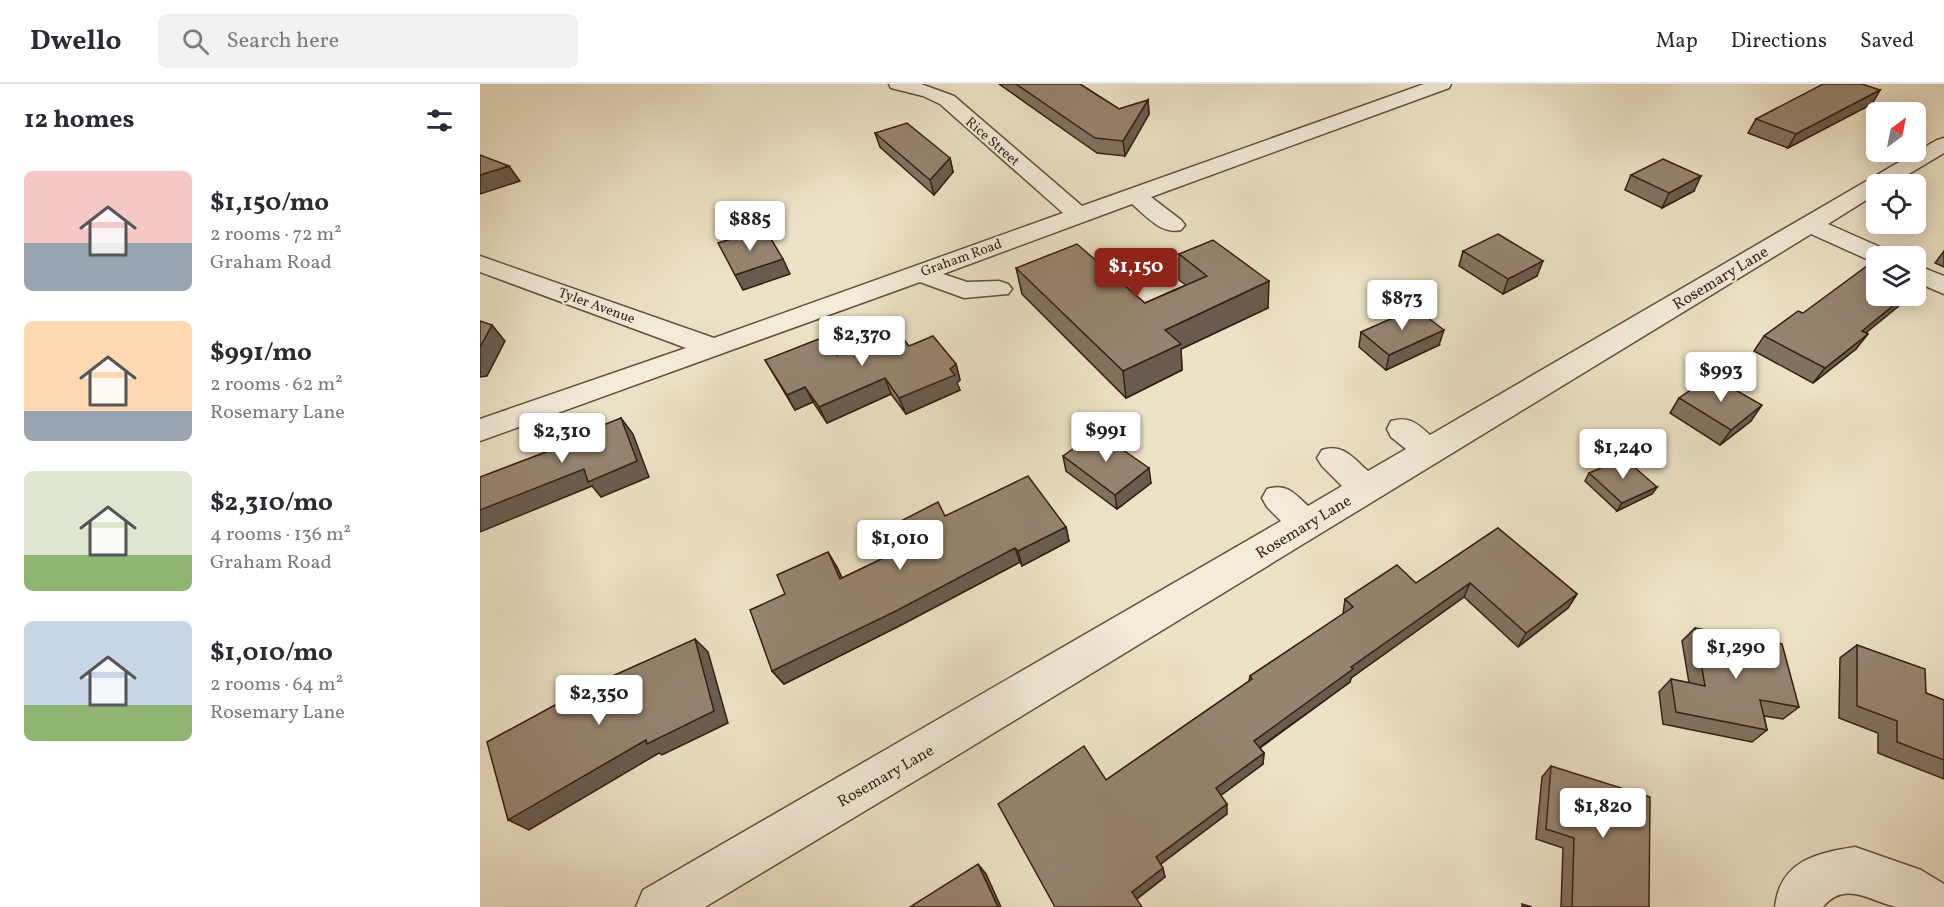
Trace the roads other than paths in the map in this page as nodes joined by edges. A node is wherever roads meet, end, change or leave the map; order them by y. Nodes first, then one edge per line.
1 (898, 84) edge
2 (1442, 84) edge
3 (1944, 144) edge
4 (1134, 195) junction
5 (1078, 215) junction
6 (1809, 224) junction
7 (1173, 225) dead end
8 (1866, 250) edge
9 (480, 263) edge
10 (918, 273) junction
11 (1926, 278) edge
12 (1944, 286) edge
13 (999, 289) dead end
14 (714, 348) junction
15 (1402, 429) dead end
16 (480, 430) edge
17 (1429, 451) junction
18 (1332, 458) dead end
19 (1366, 489) junction
20 (1279, 498) dead end
21 (1306, 525) junction
22 (660, 907) edge
23 (1799, 907) edge
24 (1937, 907) edge

1 - 5 street, Rice Street
2 - 4 street, Graham Road
3 - 6 street, Rosemary Lane
4 - 5 street, Graham Road
4 - 7 street
5 - 10 street, Graham Road
6 - 8 street
6 - 17 street, Rosemary Lane
9 - 14 street, Tyler Avenue
10 - 13 street
10 - 14 street, Graham Road
11 - 12 street
14 - 16 street, Graham Road
15 - 17 street
17 - 19 street, Rosemary Lane
18 - 19 street
19 - 21 street, Rosemary Lane
20 - 21 street
21 - 22 street, Rosemary Lane
23 - 24 street

